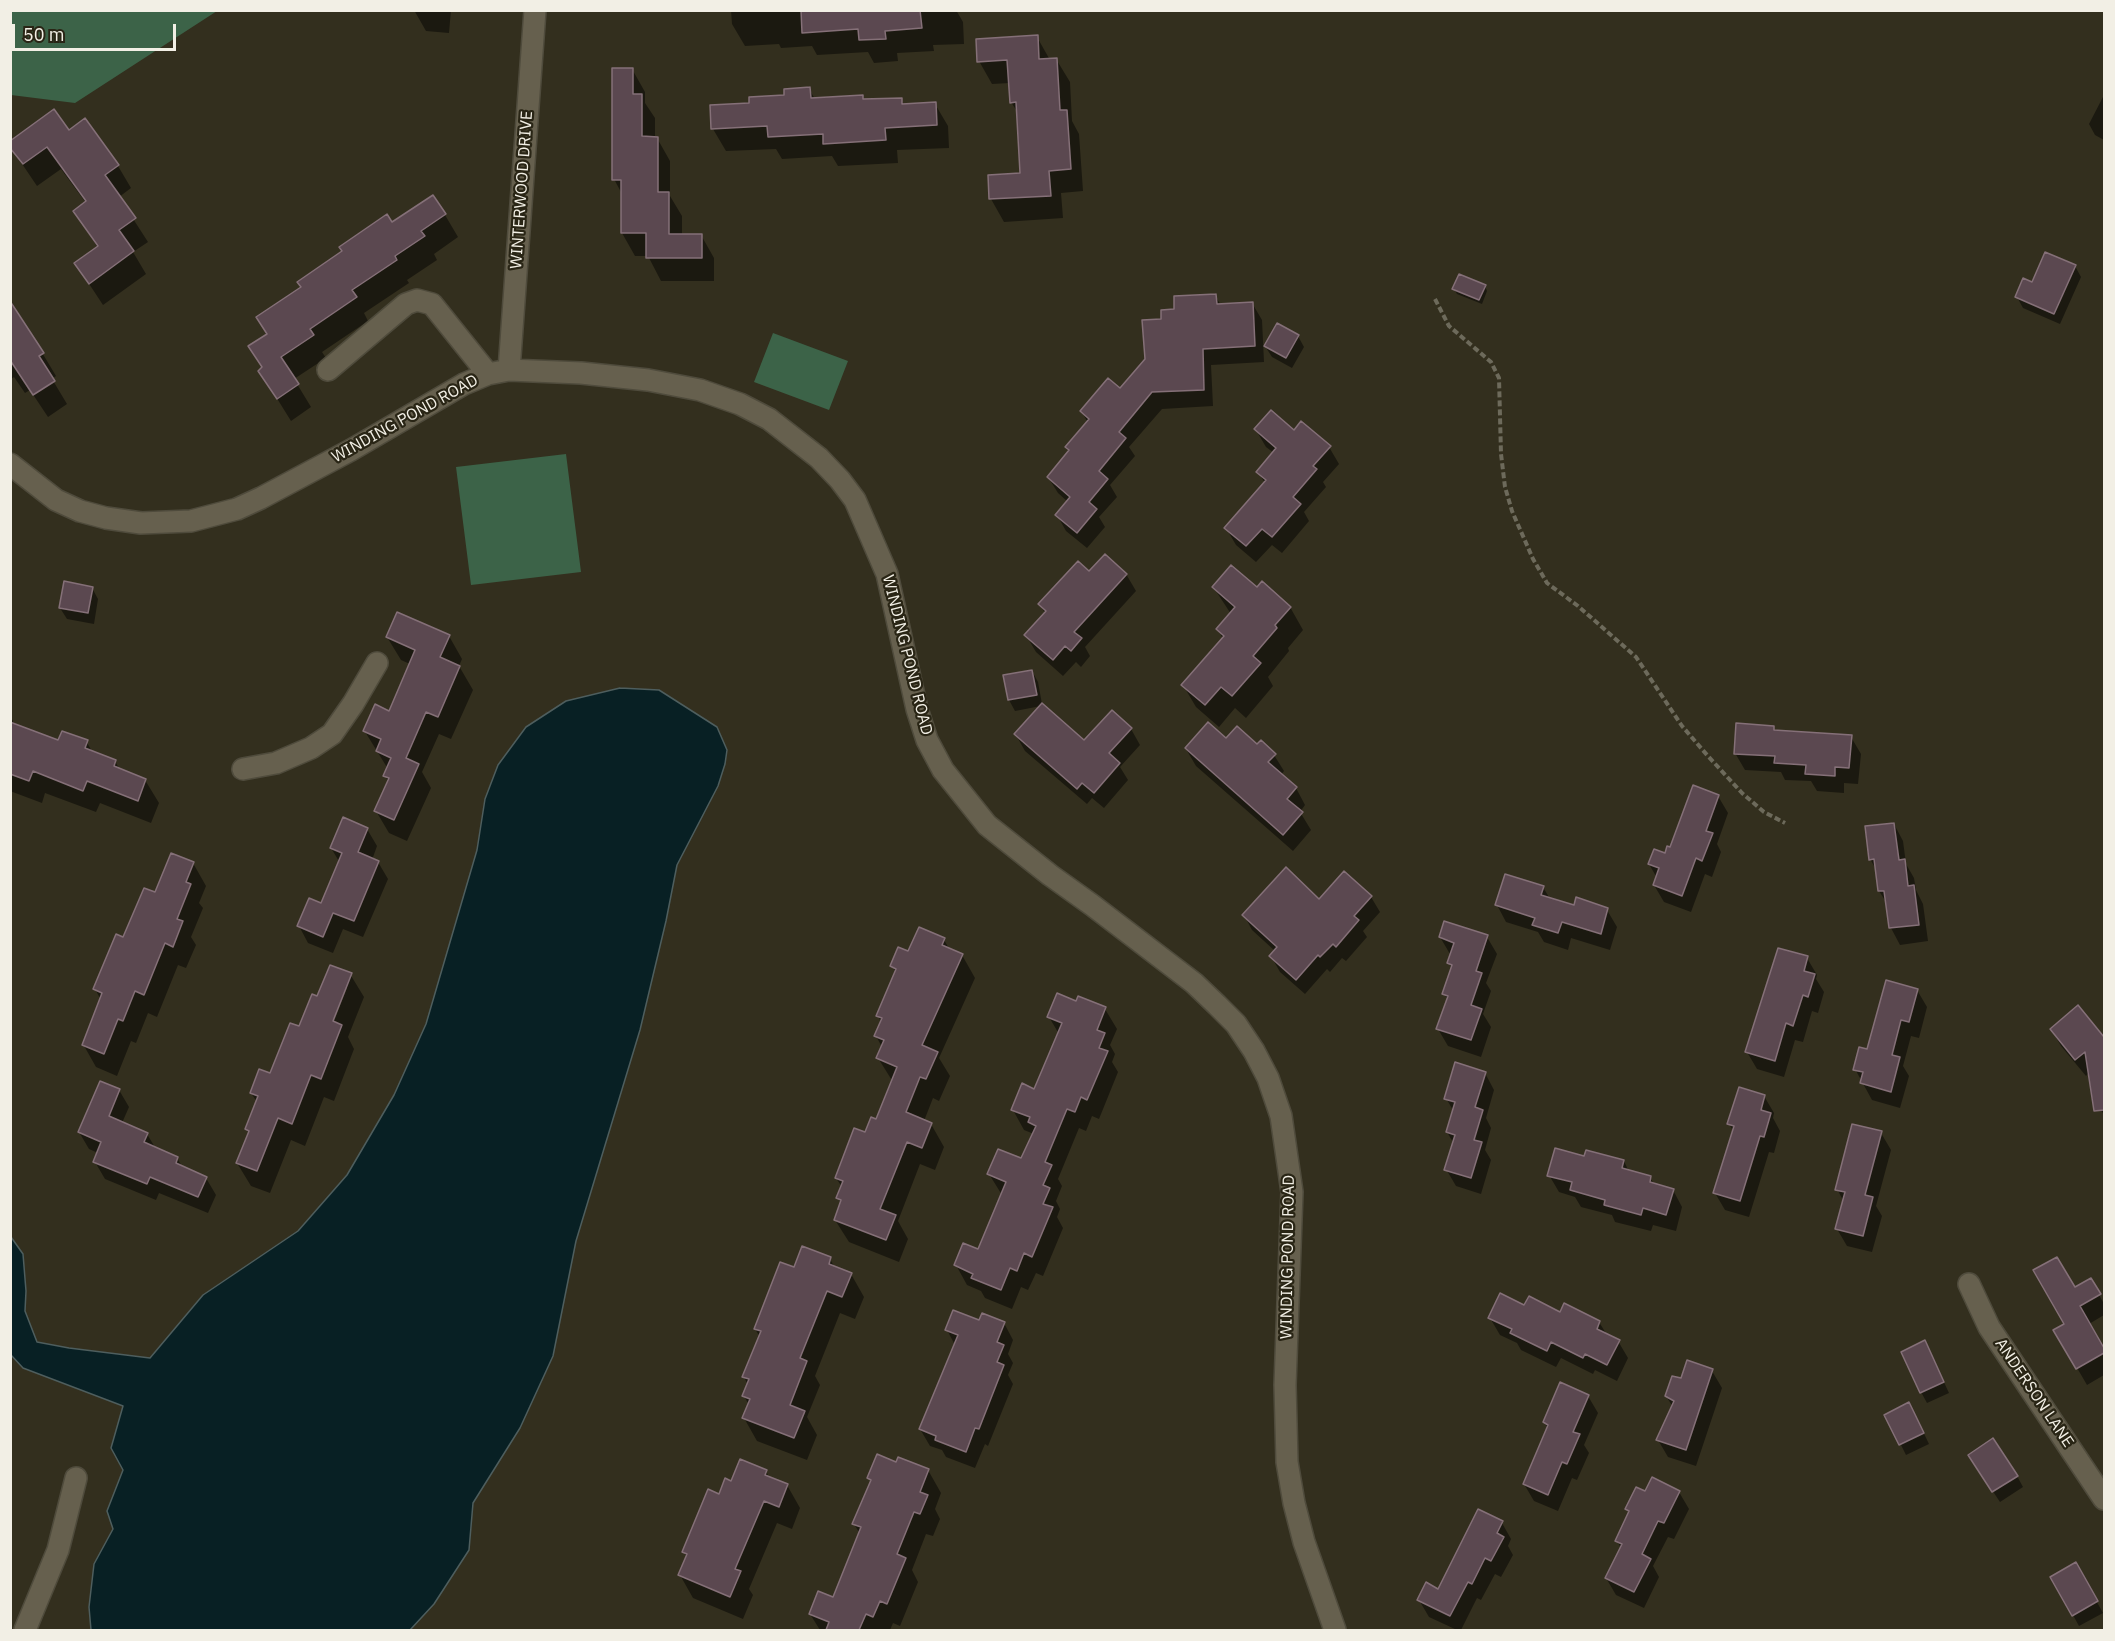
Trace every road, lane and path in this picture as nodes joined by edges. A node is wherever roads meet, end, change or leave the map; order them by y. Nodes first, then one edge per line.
1 (535, 10) edge
2 (1435, 298) dead end
3 (328, 369) dead end
4 (509, 370) junction
5 (488, 374) junction
6 (10, 464) edge
7 (377, 663) dead end
8 (243, 770) dead end
9 (1785, 824) dead end
10 (1969, 1284) dead end
11 (76, 1478) dead end
12 (2104, 1499) edge
13 (25, 1630) edge
14 (1335, 1630) edge

1 - 4 street, WINTERWOOD DRIVE
2 - 9 path
3 - 5 street
4 - 5 street, WINDING POND ROAD
4 - 14 street, WINDING POND ROAD
5 - 6 street, WINDING POND ROAD
7 - 8 street
10 - 12 street, ANDERSON LANE
11 - 13 street

